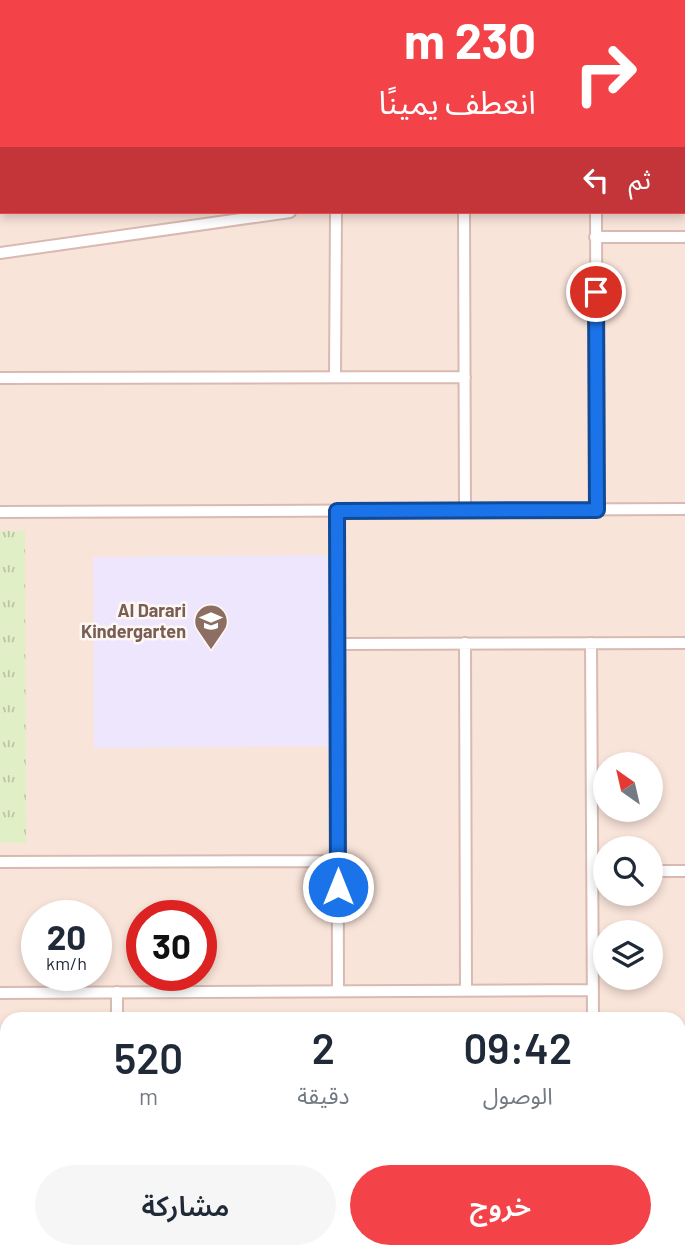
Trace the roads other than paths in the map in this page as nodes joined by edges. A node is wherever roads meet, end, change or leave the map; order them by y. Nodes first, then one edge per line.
1 (276, 214) edge
2 (336, 214) edge
3 (464, 214) edge
4 (596, 214) edge
5 (596, 237) junction
6 (685, 237) edge
7 (0, 253) edge
8 (335, 377) junction
9 (465, 377) junction
10 (0, 378) edge
11 (685, 509) edge
12 (465, 510) junction
13 (597, 510) junction
14 (337, 511) junction
15 (0, 512) edge
16 (465, 643) junction
17 (591, 643) junction
18 (685, 643) edge
19 (337, 644) junction
20 (338, 860) junction
21 (0, 862) edge
22 (592, 871) joint
23 (663, 871) edge
24 (685, 871) edge
25 (466, 990) junction
26 (593, 990) junction
27 (338, 991) junction
28 (117, 992) junction
29 (0, 993) edge
30 (117, 1012) edge
31 (593, 1012) edge

1 - 7 street
2 - 8 street
3 - 9 street
4 - 5 street
5 - 6 street
5 - 13 street
8 - 9 street
8 - 10 street
9 - 12 street
11 - 13 street
12 - 13 street
12 - 14 street
14 - 15 street
14 - 19 street
16 - 17 street
16 - 19 street
16 - 25 street
17 - 18 street
17 - 22 street
19 - 20 street
20 - 21 street
20 - 27 street
22 - 26 street
23 - 24 street
25 - 26 street
25 - 27 street
26 - 31 street
27 - 28 street
28 - 29 street
28 - 30 street

